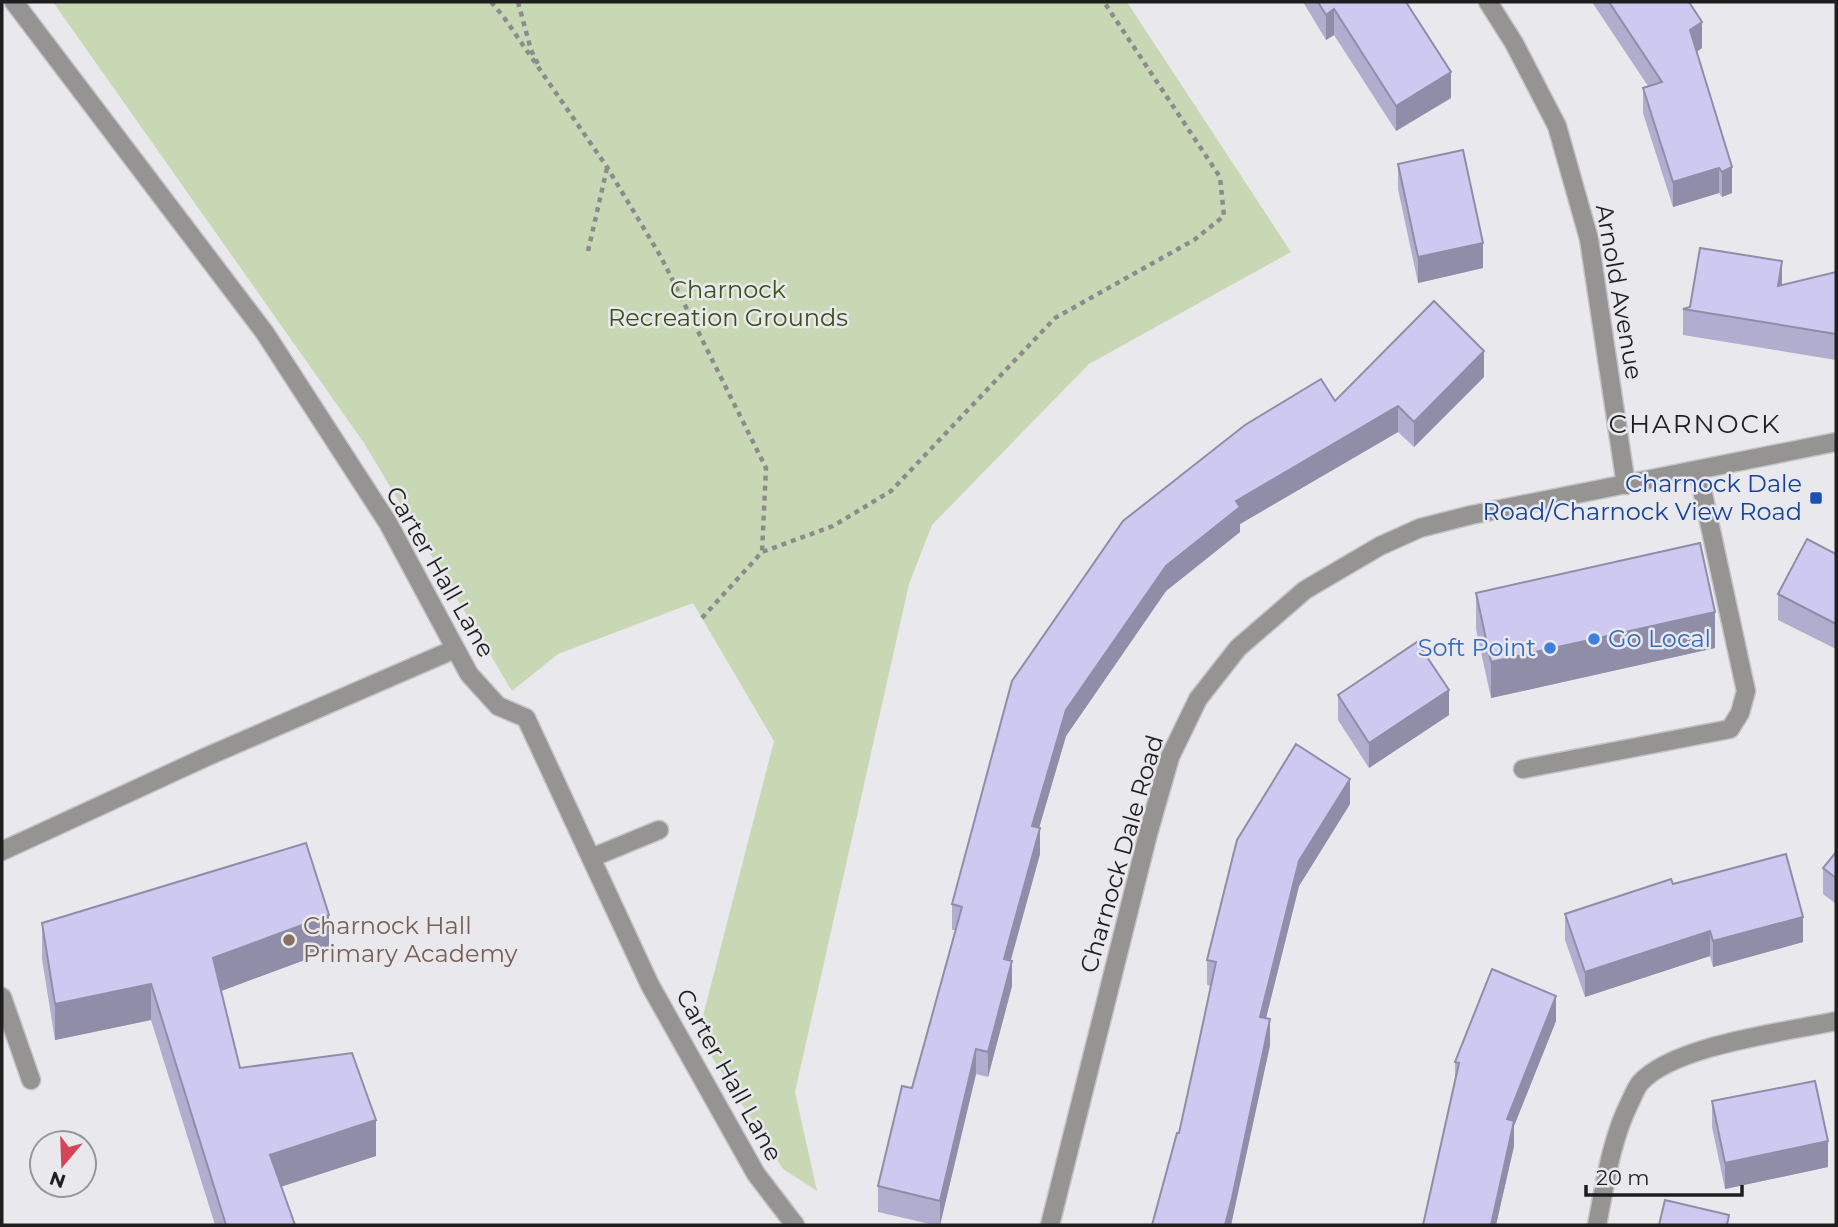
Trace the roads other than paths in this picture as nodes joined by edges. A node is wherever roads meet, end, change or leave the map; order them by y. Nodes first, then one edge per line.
1 (14, 2) edge
2 (1488, 2) edge
3 (1836, 442) edge
4 (1698, 471) junction
5 (1626, 485) junction
6 (455, 649) junction
7 (1523, 769) dead end
8 (659, 831) dead end
9 (2, 851) edge
10 (591, 858) junction
11 (2, 997) edge
12 (1836, 1021) edge
13 (31, 1080) dead end
14 (795, 1225) edge
15 (1050, 1225) edge
16 (1597, 1225) edge

1 - 6 street, Carter Hall Lane
2 - 5 street, Arnold Avenue
3 - 4 street, Charnock Dale Road
4 - 5 street, Charnock Dale Road
4 - 7 street
5 - 15 street, Charnock Dale Road
6 - 9 street
6 - 10 street, Carter Hall Lane
8 - 10 street
10 - 14 street, Carter Hall Lane
11 - 13 street
12 - 16 street

